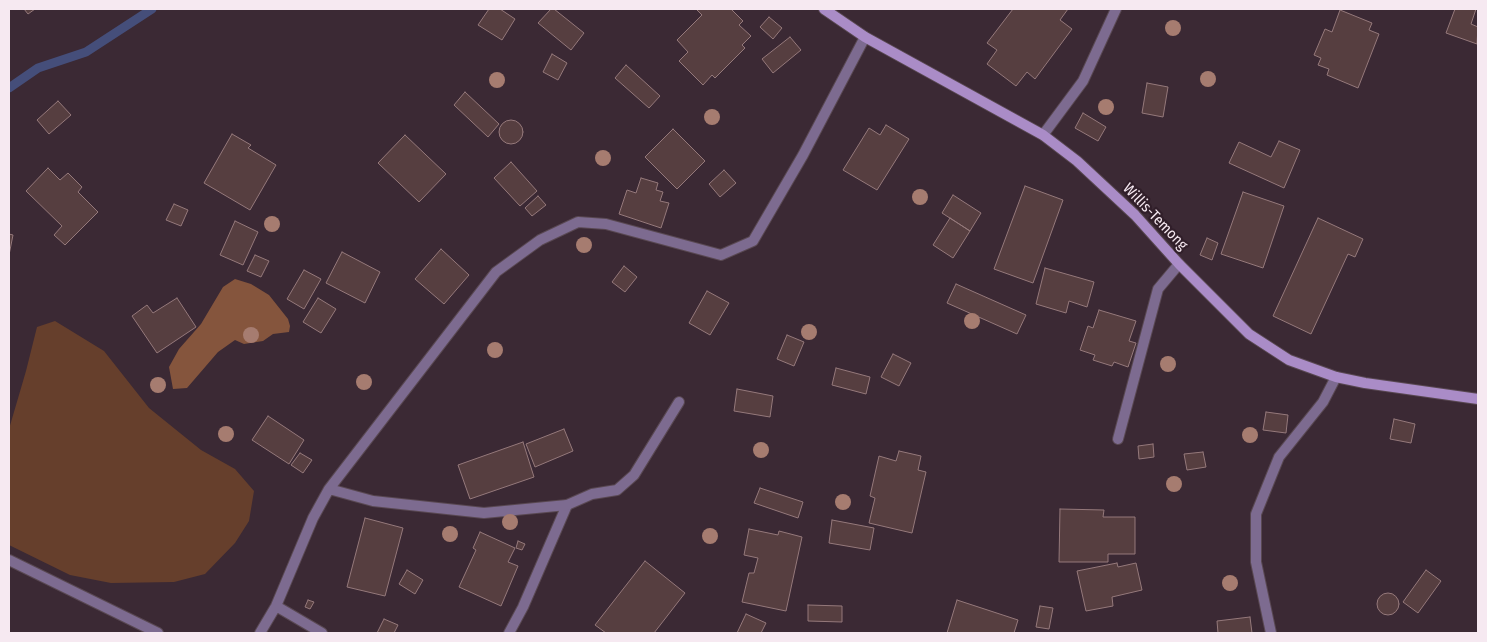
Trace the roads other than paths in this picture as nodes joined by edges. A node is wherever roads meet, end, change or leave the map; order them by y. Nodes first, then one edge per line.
1 (824, 9) edge
2 (1116, 9) edge
3 (865, 37) junction
4 (1042, 135) junction
5 (1179, 264) junction
6 (1336, 378) junction
7 (1478, 399) edge
8 (679, 402) dead end
9 (1118, 439) dead end
10 (329, 489) junction
11 (567, 505) junction
12 (9, 560) edge
13 (276, 606) junction
14 (158, 633) edge
15 (260, 633) edge
16 (322, 633) edge
17 (509, 633) edge
18 (1271, 633) edge

1 - 3 main road, Willis-Temong
2 - 4 street
3 - 4 main road, Willis-Temong
3 - 10 street
4 - 5 main road, Willis-Temong
5 - 6 main road, Willis-Temong
5 - 9 street
6 - 7 main road, Willis-Temong
6 - 18 street
8 - 11 street
10 - 11 street
10 - 13 street
11 - 17 street
12 - 14 street
13 - 15 street
13 - 16 street

